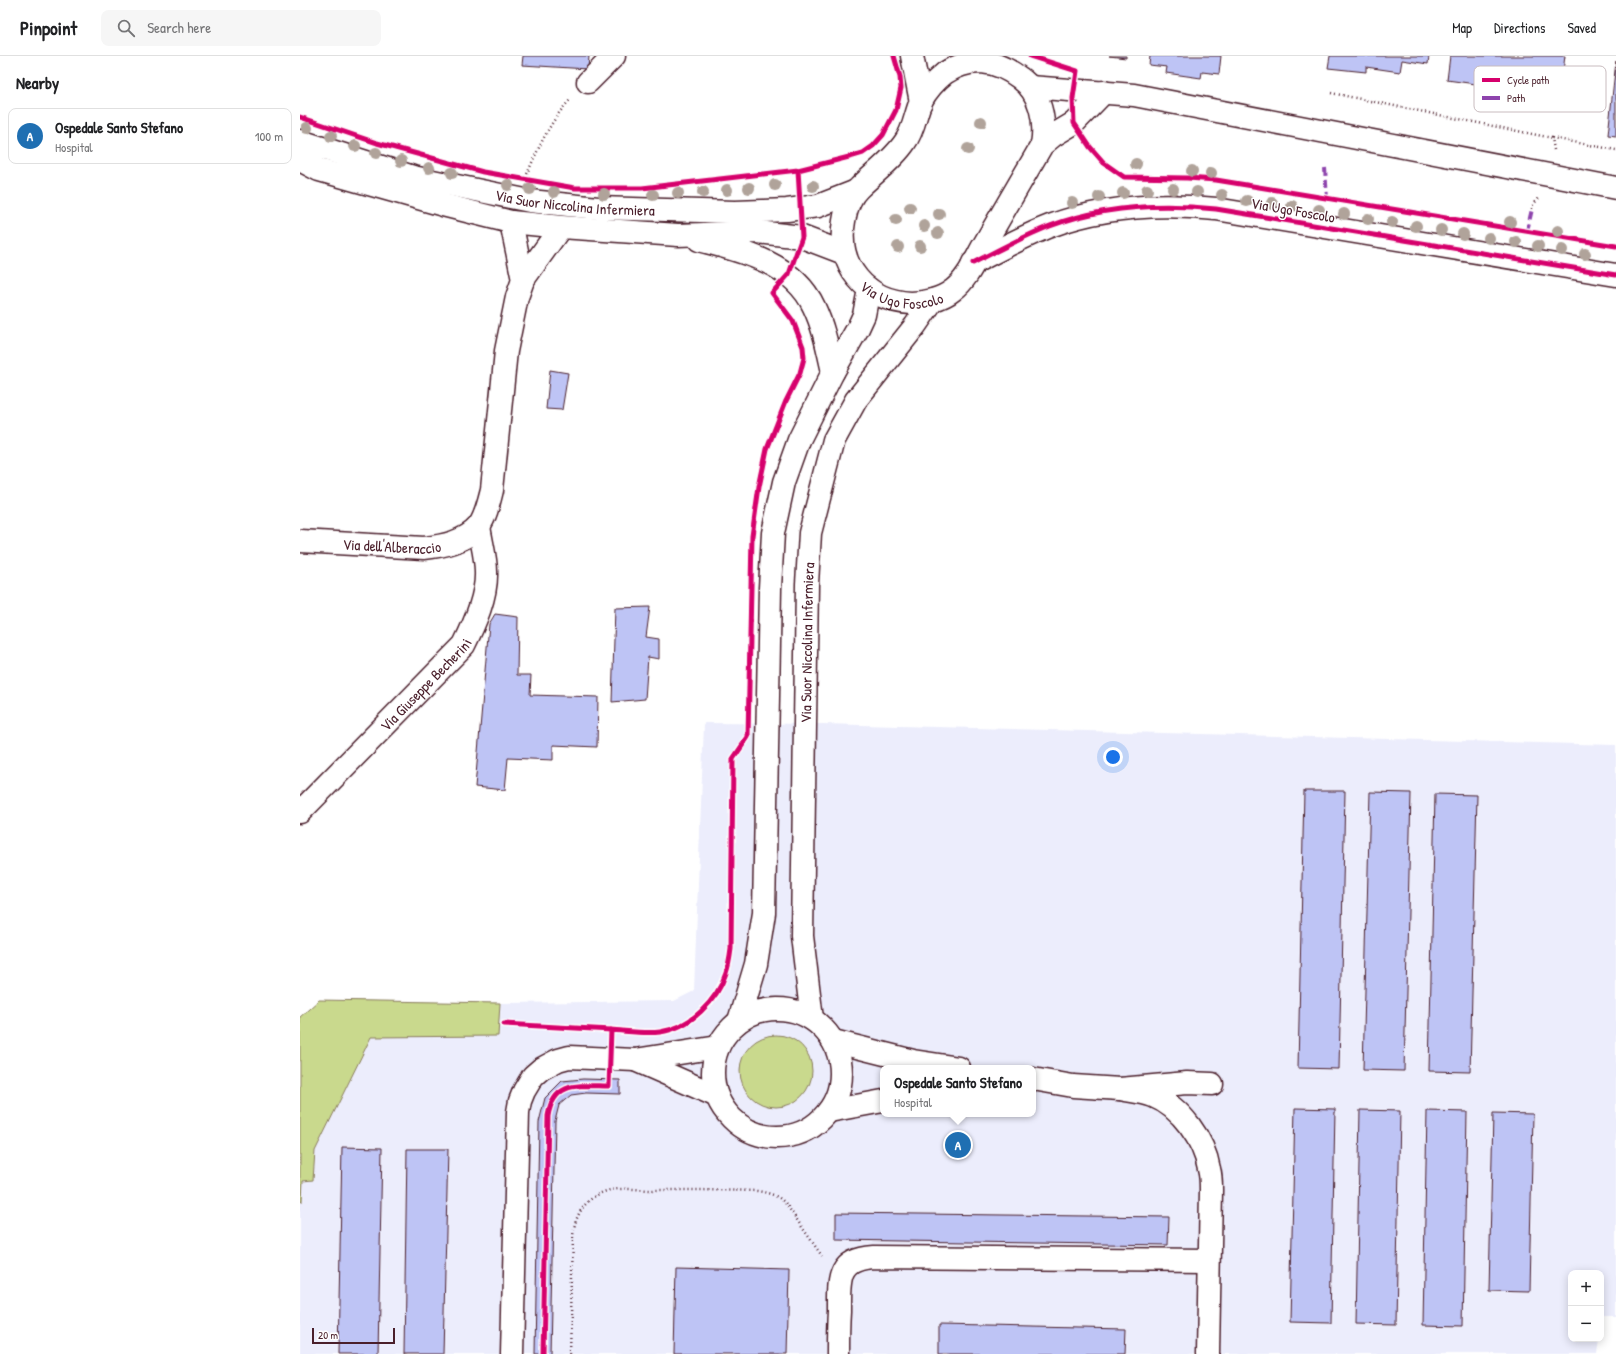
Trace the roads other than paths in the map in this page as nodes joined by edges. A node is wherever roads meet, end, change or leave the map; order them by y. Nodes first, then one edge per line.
1 (614, 56) edge
2 (912, 56) edge
3 (967, 59) edge
4 (588, 82) road end
5 (1030, 87) junction
6 (1104, 92) junction
7 (921, 102) junction
8 (300, 141) edge
9 (1042, 146) junction
10 (300, 160) edge
11 (1616, 188) edge
12 (854, 192) junction
13 (511, 222) junction
14 (561, 227) junction
15 (678, 235) junction
16 (844, 253) junction
17 (973, 263) junction
18 (1616, 275) edge
19 (523, 280) junction
20 (869, 289) junction
21 (932, 300) junction
22 (833, 372) junction
23 (479, 526) junction
24 (300, 541) edge
25 (300, 812) edge
26 (812, 1019) junction
27 (739, 1021) junction
28 (833, 1041) junction
29 (718, 1047) junction
30 (635, 1060) junction
31 (939, 1065) edge
32 (1036, 1080) edge
33 (1212, 1084) dead end
34 (1073, 1086) junction
35 (1120, 1089) junction
36 (1036, 1090) edge
37 (717, 1096) junction
38 (880, 1102) edge
39 (829, 1111) junction
40 (1209, 1260) junction
41 (512, 1354) edge
42 (838, 1354) edge
43 (1208, 1354) edge

1 - 4 street
2 - 7 street, Via Ugo Foscolo
3 - 5 street, Via Ugo Foscolo
3 - 7 street, Via Ugo Foscolo
5 - 6 street
5 - 9 street, Via Ugo Foscolo
6 - 9 street, Via Ugo Foscolo
6 - 11 street
7 - 12 street, Via Ugo Foscolo
8 - 12 street, Via Suor Niccolina Infermiera
9 - 17 street, Via Ugo Foscolo
10 - 13 street, Via Suor Niccolina Infermiera
12 - 16 street, Via Ugo Foscolo
13 - 14 street, Via Suor Niccolina Infermiera
13 - 19 street
14 - 15 street, Via Suor Niccolina Infermiera
14 - 19 street
15 - 16 street, Via Suor Niccolina Infermiera
15 - 22 street, Via Suor Niccolina Infermiera
16 - 20 street, Via Ugo Foscolo
17 - 18 street, Via Ugo Foscolo
17 - 21 street, Via Ugo Foscolo
19 - 23 street
20 - 21 street, Via Ugo Foscolo
20 - 22 street
21 - 26 street, Via Suor Niccolina Infermiera
22 - 27 street
23 - 24 street, Via dell'Alberaccio
23 - 25 street, Via Giuseppe Becherini
26 - 27 street
26 - 28 street
27 - 29 street
28 - 31 street
28 - 39 street
29 - 30 street
29 - 37 street
30 - 37 street
30 - 41 street
32 - 34 street
33 - 35 street
34 - 35 street
34 - 36 street
35 - 40 street
37 - 39 street
38 - 39 street
40 - 42 street
40 - 43 street

